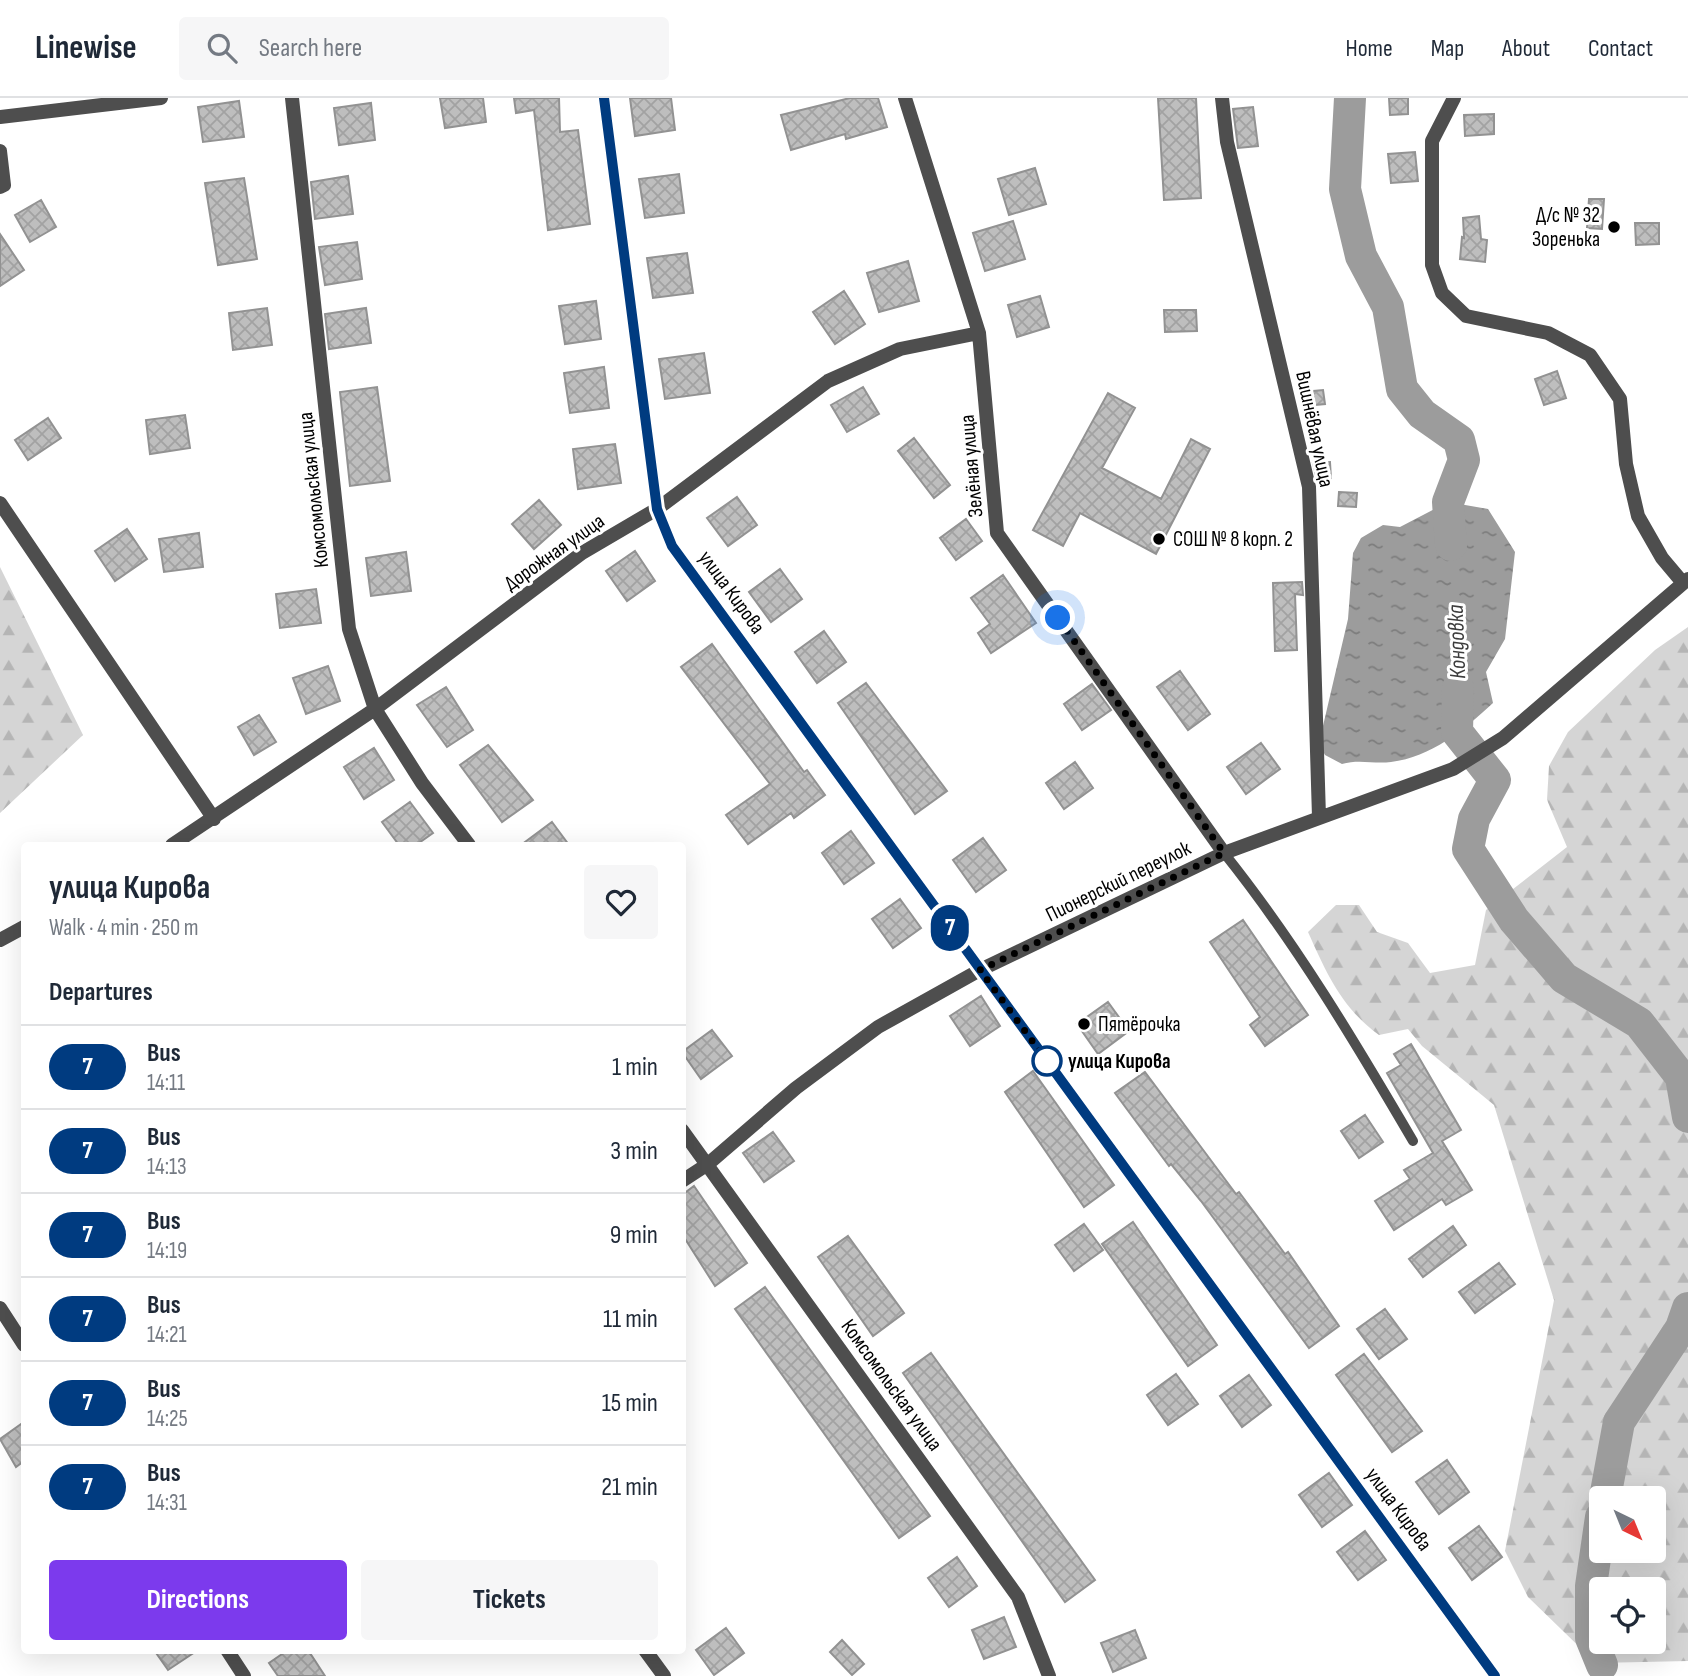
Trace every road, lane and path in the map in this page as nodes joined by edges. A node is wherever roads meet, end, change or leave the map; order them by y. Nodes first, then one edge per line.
1 (162, 98) edge
2 (292, 98) edge
3 (604, 98) edge
4 (905, 98) edge
5 (1222, 98) edge
6 (1454, 98) edge
7 (0, 117) edge
8 (0, 150) edge
9 (0, 187) edge
10 (979, 333) junction
11 (0, 503) edge
12 (657, 509) junction
13 (1686, 581) edge
14 (376, 709) junction
15 (1319, 817) junction
16 (214, 819) junction
17 (177, 842) edge
18 (467, 842) edge
19 (1224, 853) junction
20 (21, 929) edge
21 (0, 940) edge
22 (980, 970) junction
23 (686, 1135) edge
24 (1413, 1141) dead end
25 (708, 1164) junction
26 (686, 1178) edge
27 (0, 1308) edge
28 (21, 1340) edge
29 (230, 1654) edge
30 (648, 1654) edge
31 (244, 1676) edge
32 (664, 1676) edge
33 (1049, 1676) edge
34 (1495, 1676) edge

1 - 7 street
2 - 14 street, Комсомольская улица
3 - 12 street, улица Кирова
4 - 10 street, Зелёная улица
5 - 15 street, Вишнёвая улица
6 - 13 street
8 - 9 street
10 - 12 street, Дорожная улица
10 - 19 street, Зелёная улица
11 - 16 street
12 - 14 street, Дорожная улица
12 - 22 street, улица Кирова
13 - 15 street, Пионерский переулок
14 - 16 street, Дорожная улица
14 - 18 street, Комсомольская улица
15 - 19 street, Пионерский переулок
16 - 17 street, Дорожная улица
19 - 22 street, Пионерский переулок
19 - 24 lane
20 - 21 street
22 - 25 street, Пионерский переулок
22 - 34 street, улица Кирова
23 - 25 street, Комсомольская улица
25 - 26 street, Пионерский переулок
25 - 33 street, Комсомольская улица
27 - 28 street
29 - 31 street
30 - 32 street

